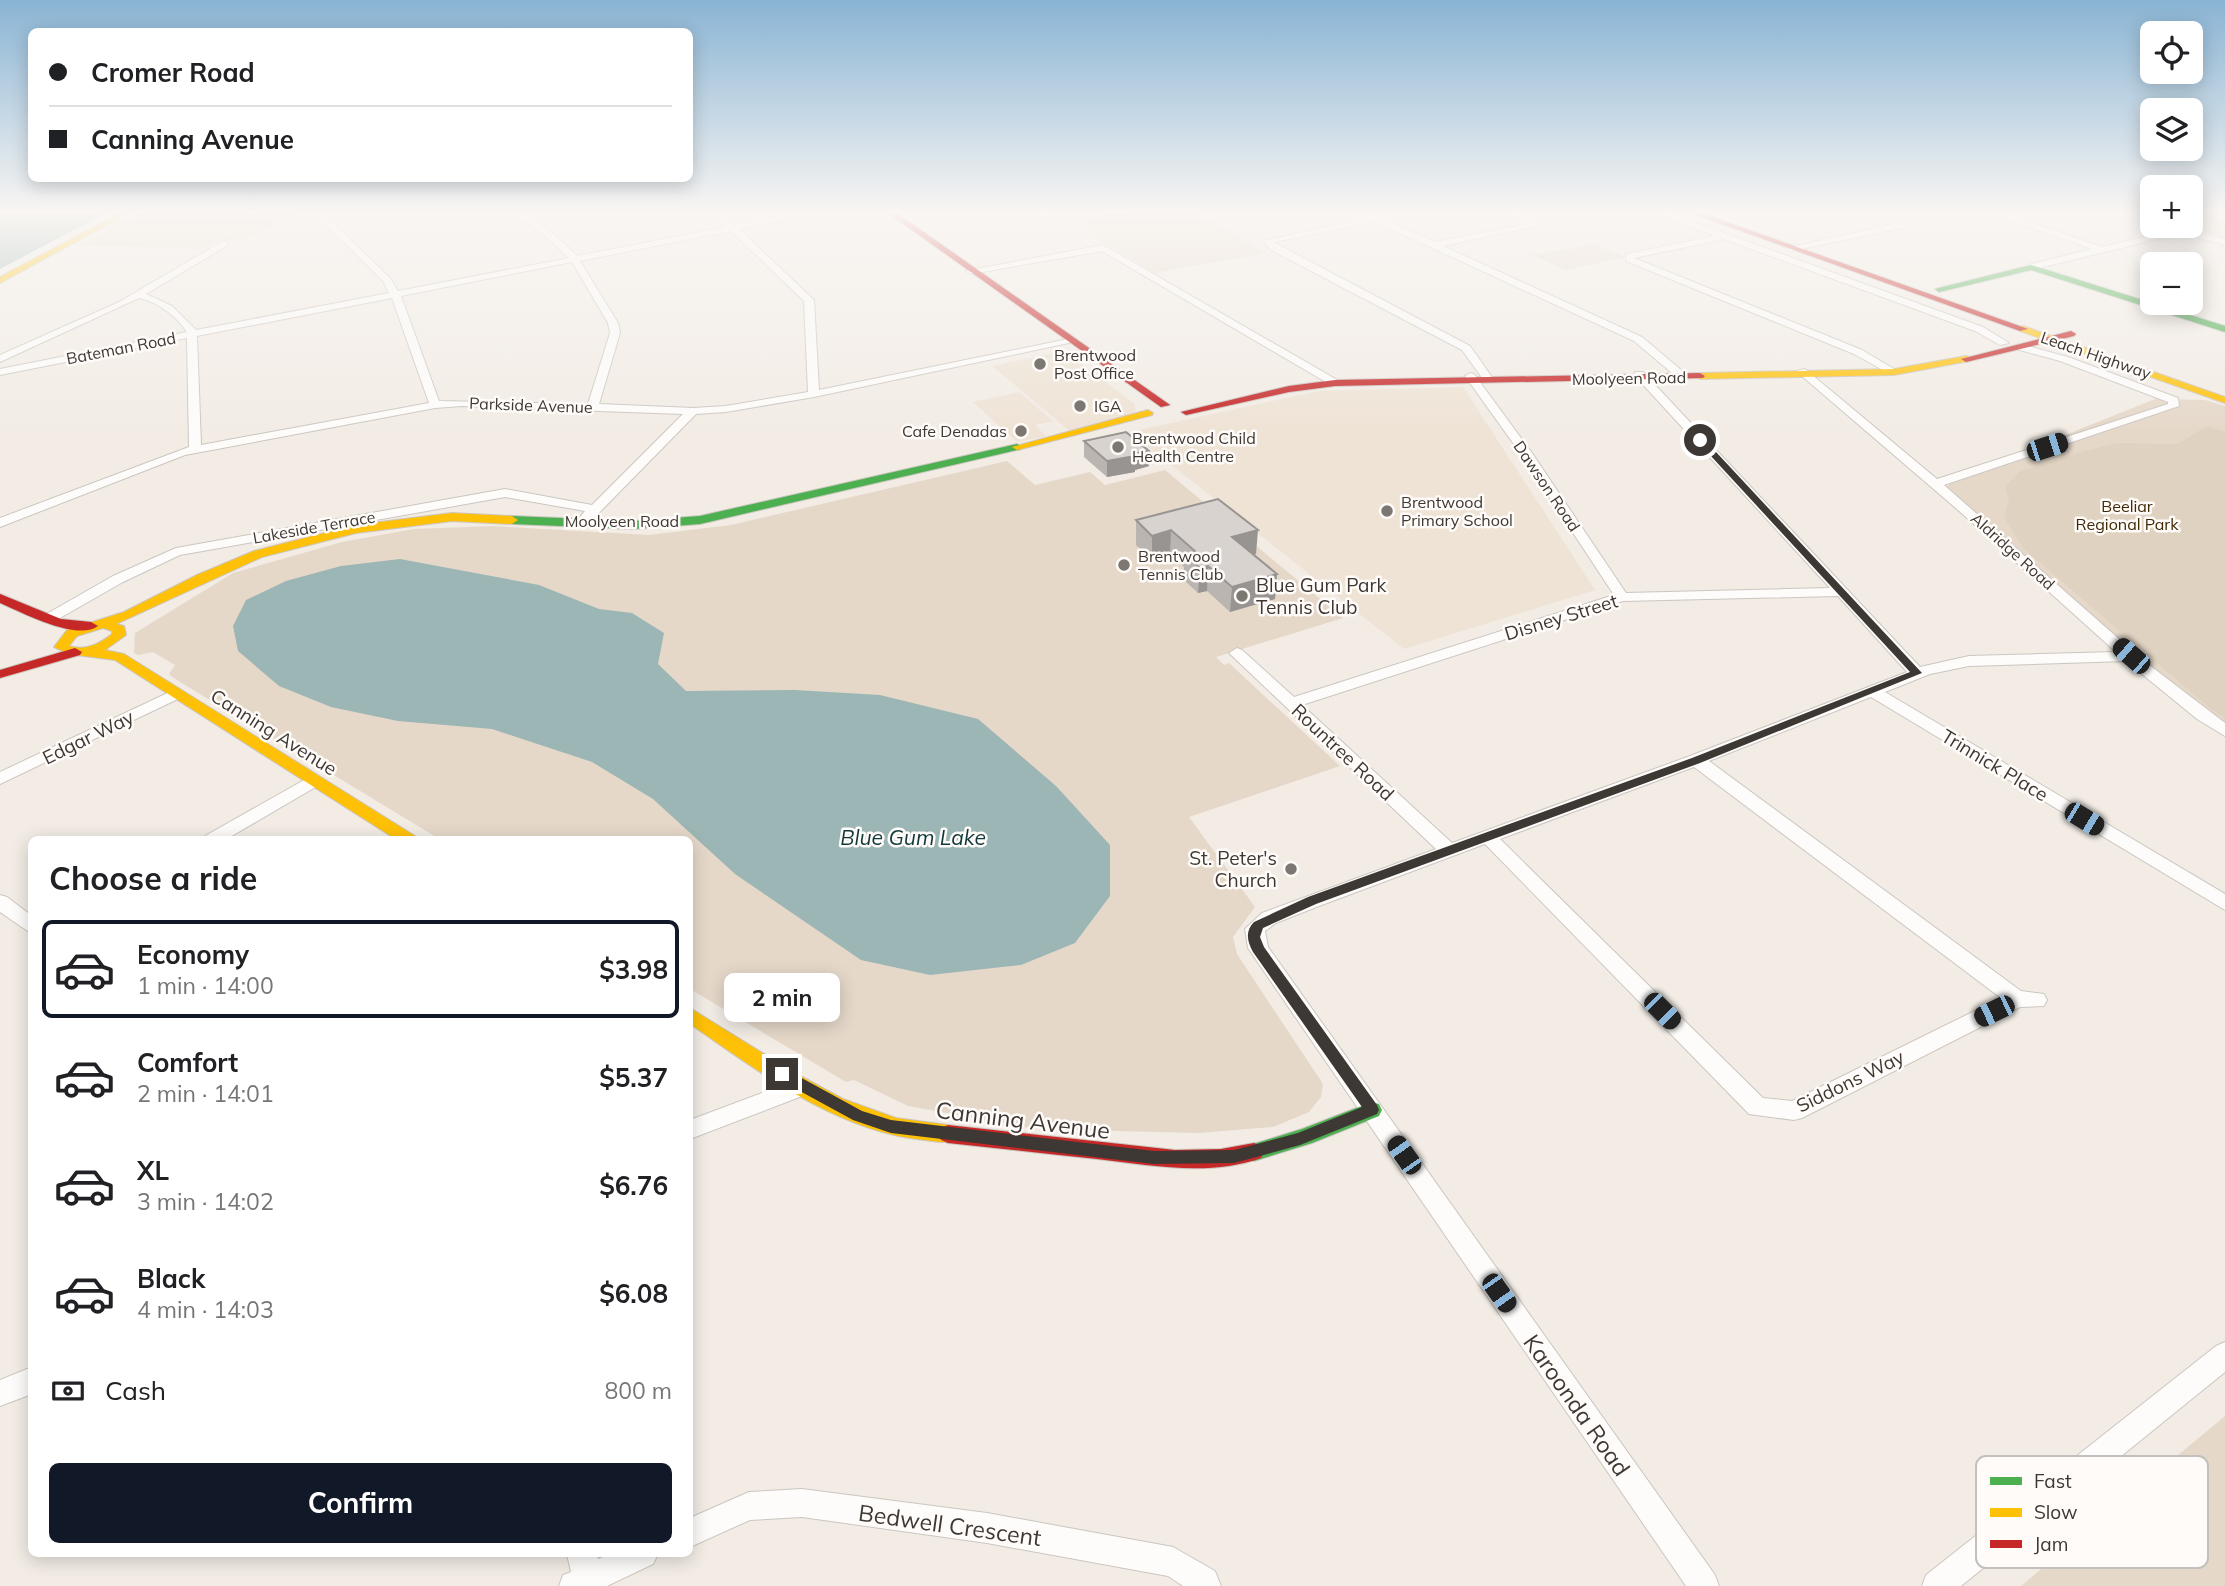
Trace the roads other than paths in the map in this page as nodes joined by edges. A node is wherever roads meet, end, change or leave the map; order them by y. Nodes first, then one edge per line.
1 (156, 285) edge
2 (389, 285) edge
3 (441, 285) edge
4 (590, 285) edge
5 (793, 285) edge
6 (991, 285) edge
7 (1168, 285) edge
8 (1345, 285) edge
9 (1521, 285) edge
10 (1693, 285) edge
11 (1859, 285) edge
12 (1905, 285) edge
13 (1928, 285) edge
14 (1956, 285) edge
15 (2087, 285) edge
16 (1939, 289) junction
17 (395, 294) junction
18 (139, 295) junction
19 (2225, 329) edge
20 (192, 334) junction
21 (2054, 334) junction
22 (1069, 342) junction
23 (2004, 343) junction
24 (2020, 347) junction
25 (0, 359) edge
26 (1891, 370) junction
27 (0, 372) edge
28 (1804, 373) junction
29 (1641, 375) junction
30 (1681, 375) junction
31 (1479, 378) junction
32 (1332, 381) junction
33 (2225, 388) edge
34 (814, 394) junction
35 (2225, 400) edge
36 (435, 405) junction
37 (593, 407) junction
38 (693, 411) junction
39 (1164, 411) junction
40 (195, 448) junction
41 (1936, 483) junction
42 (585, 520) junction
43 (0, 523) edge
44 (1841, 592) junction
45 (1622, 597) junction
46 (0, 598) edge
47 (53, 621) junction
48 (97, 625) junction
49 (118, 635) junction
50 (72, 647) junction
51 (1237, 653) dead end
52 (2131, 656) junction
53 (119, 657) junction
54 (1917, 673) junction
55 (0, 674) edge
56 (1874, 692) junction
57 (176, 694) junction
58 (1292, 703) junction
59 (2225, 731) edge
60 (1696, 760) junction
61 (0, 779) edge
62 (313, 780) junction
63 (218, 836) edge
64 (403, 836) edge
65 (1489, 838) junction
66 (1449, 851) junction
67 (0, 902) edge
68 (2225, 903) edge
69 (28, 924) edge
70 (693, 1017) edge
71 (802, 1087) junction
72 (1372, 1110) junction
73 (693, 1129) edge
74 (2225, 1355) edge
75 (28, 1382) edge
76 (0, 1393) edge
77 (2099, 1456) edge
78 (693, 1532) edge
79 (1976, 1555) edge
80 (633, 1557) edge
81 (581, 1573) edge
82 (1206, 1586) edge
83 (1704, 1586) edge
84 (1937, 1586) edge

1 - 18 street
2 - 17 street
3 - 17 street, Bateman Road
4 - 37 street
5 - 34 street
6 - 22 main road
7 - 32 street
8 - 31 street, Dawson Road
9 - 30 street
10 - 26 street
11 - 23 street
12 - 21 main road, Leach Highway
13 - 16 main road, Leach Highway
14 - 16 main road
15 - 19 main road
16 - 21 main road, Leach Highway
17 - 20 street, Bateman Road
17 - 36 street
18 - 20 street
18 - 25 street
20 - 27 street, Bateman Road
20 - 40 street
21 - 23 main road, Moolyeen Road
21 - 24 main road, Moolyeen Road
21 - 33 main road, Leach Highway
21 - 35 main road, Leach Highway
22 - 34 street, Parkside Avenue
22 - 39 main road
23 - 26 main road, Moolyeen Road
24 - 26 main road, Moolyeen Road
24 - 41 street
26 - 28 main road, Moolyeen Road
28 - 30 main road, Moolyeen Road
28 - 41 street, Aldridge Road
29 - 30 main road, Moolyeen Road
29 - 31 main road, Moolyeen Road
29 - 44 street
31 - 32 main road, Moolyeen Road
31 - 45 street, Dawson Road
32 - 39 main road, Moolyeen Road
34 - 38 street, Parkside Avenue
36 - 37 street, Parkside Avenue
36 - 40 street, Parkside Avenue
37 - 38 street, Parkside Avenue
38 - 42 street
39 - 42 main road, Moolyeen Road
40 - 43 street, Parkside Avenue
41 - 52 street, Aldridge Road
42 - 47 street, Lakeside Terrace
42 - 48 main road, Moolyeen Road
42 - 49 main road, Moolyeen Road
44 - 45 street, Disney Street
44 - 54 street
45 - 58 street, Disney Street
46 - 47 main road
47 - 48 main road
47 - 50 main road
48 - 49 main road
48 - 50 main road
49 - 50 main road
49 - 53 main road
50 - 53 main road, Canning Avenue
50 - 55 main road
51 - 58 street, Rountree Road
52 - 54 street
52 - 59 street, Aldridge Road
53 - 57 main road, Canning Avenue
54 - 56 street
56 - 60 street
56 - 68 street, Trinnick Place
57 - 61 street, Edgar Way
57 - 62 main road, Canning Avenue
58 - 66 street, Rountree Road
60 - 65 street
60 - 65 street, Siddons Way
62 - 63 street
62 - 64 main road, Canning Avenue
65 - 66 street
66 - 72 street, Karoonda Road
67 - 69 street
70 - 71 main road, Canning Avenue
71 - 72 main road, Canning Avenue
71 - 73 street
72 - 83 street, Karoonda Road
74 - 77 street
75 - 76 street
78 - 82 street, Bedwell Crescent
79 - 84 street
80 - 81 street

